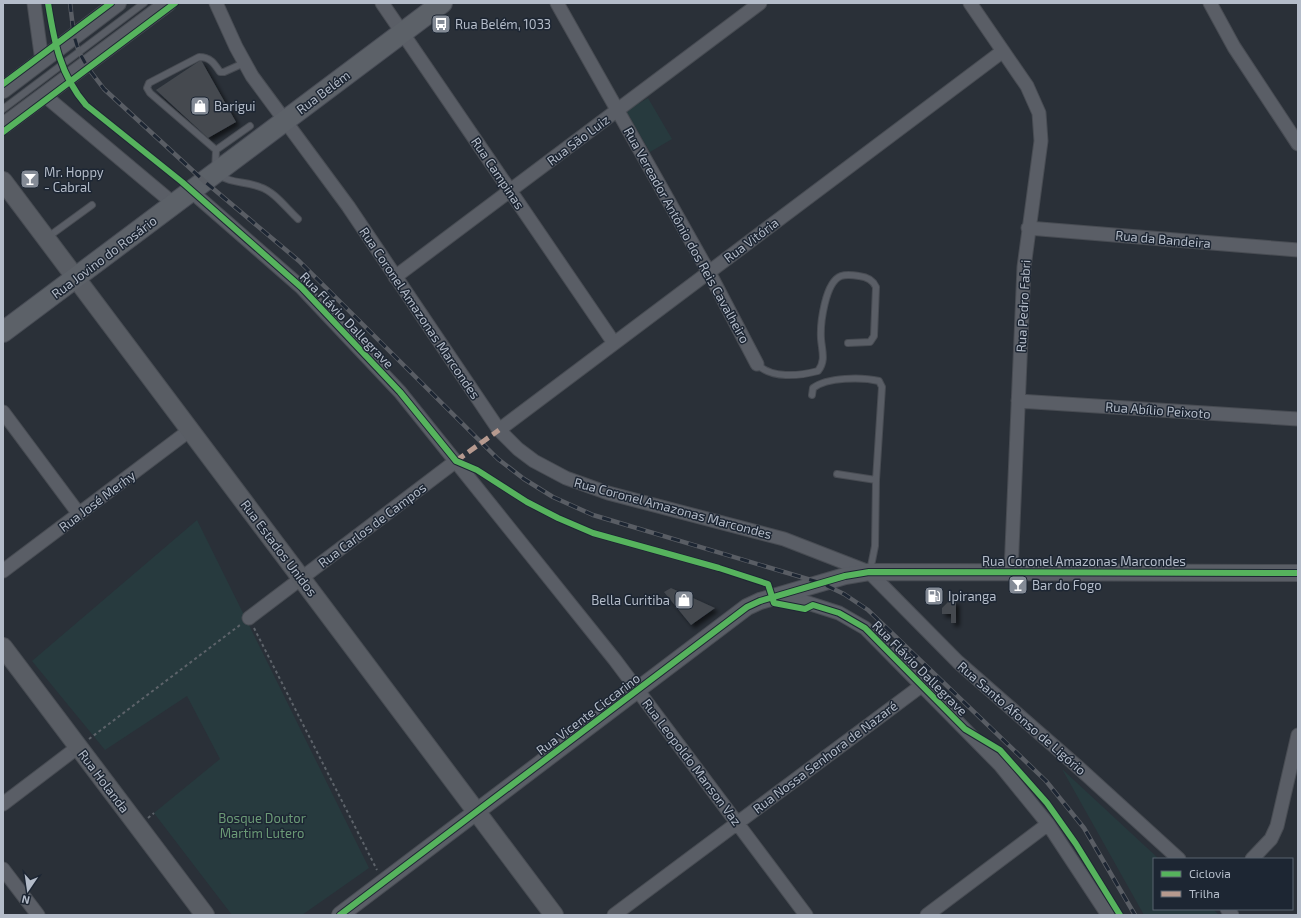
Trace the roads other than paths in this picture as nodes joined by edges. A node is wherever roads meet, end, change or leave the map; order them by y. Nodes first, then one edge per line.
1 (34, 3) edge
2 (118, 3) edge
3 (144, 3) edge
4 (168, 3) edge
5 (216, 3) edge
6 (382, 3) edge
7 (442, 3) edge
8 (556, 3) edge
9 (760, 3) edge
10 (970, 3) edge
11 (1210, 3) edge
12 (402, 33) junction
13 (1003, 51) junction
14 (42, 61) junction
15 (244, 63) junction
16 (3, 90) edge
17 (44, 95) junction
18 (3, 109) edge
19 (617, 110) junction
20 (285, 120) junction
21 (3, 126) edge
22 (256, 132) junction
23 (240, 133) junction
24 (1298, 144) edge
25 (216, 150) junction
26 (3, 181) edge
27 (203, 181) junction
28 (510, 191) junction
29 (174, 204) junction
30 (92, 205) dead end
31 (298, 219) dead end
32 (1028, 228) junction
33 (46, 238) junction
34 (1298, 250) edge
35 (709, 272) junction
36 (395, 277) junction
37 (75, 278) junction
38 (3, 332) edge
39 (848, 343) dead end
40 (614, 344) junction
41 (757, 364) joint
42 (812, 395) dead end
43 (1018, 401) junction
44 (3, 412) edge
45 (1298, 418) edge
46 (190, 430) junction
47 (499, 430) junction
48 (456, 461) junction
49 (837, 474) dead end
50 (876, 480) junction
51 (79, 514) junction
52 (3, 571) edge
53 (870, 572) junction
54 (1011, 572) junction
55 (1298, 573) edge
56 (302, 579) junction
57 (780, 594) junction
58 (249, 618) road end
59 (3, 647) edge
60 (921, 686) junction
61 (638, 690) junction
62 (1298, 735) edge
63 (78, 747) junction
64 (3, 804) edge
65 (476, 812) junction
66 (737, 823) junction
67 (1048, 824) junction
68 (1178, 858) edge
69 (1253, 858) edge
70 (3, 869) edge
71 (38, 915) edge
72 (205, 915) edge
73 (340, 915) edge
74 (554, 915) edge
75 (614, 915) edge
76 (806, 915) edge
77 (927, 915) edge
78 (1108, 915) edge

1 - 14 street
2 - 14 street
3 - 18 lane
4 - 17 street
5 - 15 street, Rua Coronel Amazonas Marcondes
6 - 12 street, Rua Campinas
7 - 12 main road, Rua Belém
8 - 19 street, Rua Vereador Antônio dos Reis Cavalheiro
9 - 19 street, Rua São Luiz
10 - 13 street, Rua Pedro Fabri
11 - 24 street
12 - 20 main road, Rua Belém
12 - 28 street, Rua Campinas
13 - 32 street, Rua Pedro Fabri
13 - 35 street, Rua Vitória
14 - 16 street
15 - 20 street, Rua Coronel Amazonas Marcondes
15 - 25 lane
17 - 21 street
17 - 29 street
19 - 28 street, Rua São Luiz
19 - 35 street, Rua Vereador Antônio dos Reis Cavalheiro
20 - 22 main road, Rua Belém
20 - 36 street, Rua Coronel Amazonas Marcondes
22 - 23 lane
22 - 23 lane
22 - 27 main road, Rua Belém
23 - 25 lane
25 - 27 lane
26 - 33 main road, Rua Estados Unidos
27 - 29 main road, Rua Jovino do Rosário
27 - 31 lane
27 - 48 street, Rua Flávio Dallegrave
28 - 36 street, Rua São Luiz
28 - 40 street, Rua Campinas
29 - 37 main road, Rua Jovino do Rosário
30 - 33 lane
32 - 34 street, Rua da Bandeira
32 - 43 street, Rua Pedro Fabri
33 - 37 main road, Rua Estados Unidos
35 - 40 street, Rua Vitória
35 - 41 street, Rua Vereador Antônio dos Reis Cavalheiro
36 - 47 street, Rua Coronel Amazonas Marcondes
37 - 38 main road, Rua Jovino do Rosário
37 - 46 main road, Rua Estados Unidos
39 - 41 lane
40 - 47 street, Rua Vitória
42 - 50 lane
43 - 45 street, Rua Abílio Peixoto
43 - 54 street, Rua Pedro Fabri
44 - 51 street
46 - 51 street, Rua José Merhy
46 - 56 main road, Rua Estados Unidos
47 - 53 street, Rua Coronel Amazonas Marcondes
48 - 56 street, Rua Carlos de Campos
48 - 61 street, Rua Leopoldo Manson Vaz
49 - 50 lane
50 - 53 lane
51 - 52 street, Rua José Merhy
53 - 54 street, Rua Coronel Amazonas Marcondes
53 - 57 street, Rua Vicente Ciccarino
53 - 68 street, Rua Santo Afonso de Ligório
54 - 55 street, Rua Coronel Amazonas Marcondes
56 - 58 street, Rua Carlos de Campos
56 - 65 main road, Rua Estados Unidos
57 - 60 street, Rua Flávio Dallegrave
57 - 61 street, Rua Vicente Ciccarino
59 - 63 main road, Rua Holanda
60 - 66 street, Rua Nossa Senhora de Nazaré
60 - 67 street, Rua Flávio Dallegrave
61 - 65 street, Rua Vicente Ciccarino
61 - 66 street, Rua Leopoldo Manson Vaz
62 - 69 street
63 - 64 street
63 - 72 main road, Rua Holanda
65 - 73 street, Rua Vicente Ciccarino
65 - 74 main road, Rua Estados Unidos
66 - 75 street, Rua Nossa Senhora de Nazaré
66 - 76 street, Rua Leopoldo Manson Vaz
67 - 77 street
67 - 78 street, Rua Flávio Dallegrave
70 - 71 street

